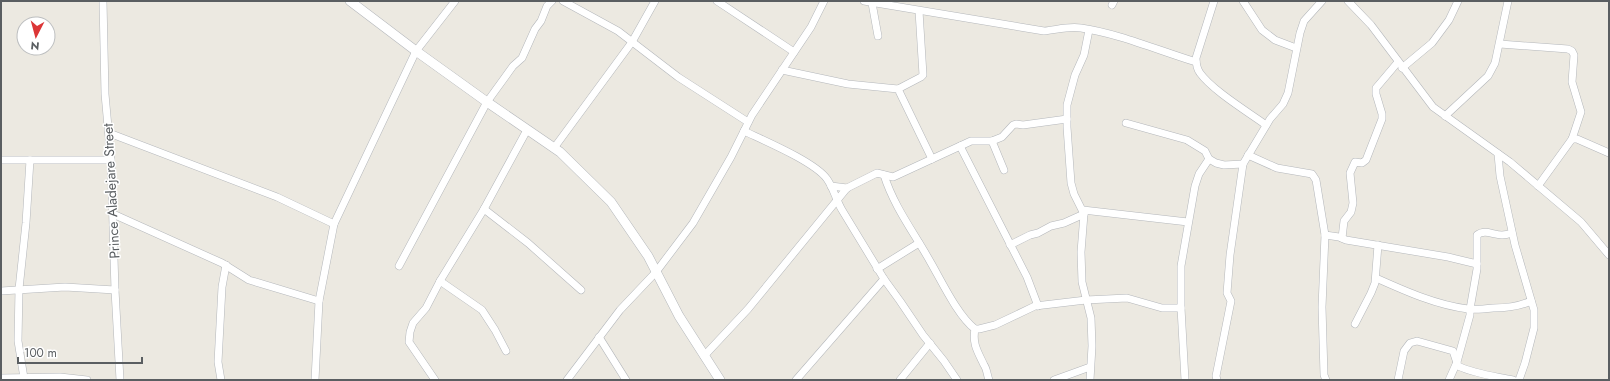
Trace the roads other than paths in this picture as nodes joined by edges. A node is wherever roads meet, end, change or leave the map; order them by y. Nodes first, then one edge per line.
1 (103, 1) edge
2 (350, 1) edge
3 (455, 1) edge
4 (552, 1) edge
5 (563, 1) edge
6 (655, 1) edge
7 (717, 1) edge
8 (824, 1) edge
9 (864, 1) edge
10 (1214, 1) edge
11 (1243, 1) edge
12 (1322, 1) edge
13 (1348, 1) edge
14 (1458, 1) edge
15 (1508, 1) edge
16 (872, 3) junction
17 (919, 11) junction
18 (1089, 30) junction
19 (878, 36) dead end
20 (632, 42) junction
21 (1500, 44) junction
22 (1296, 48) junction
23 (416, 51) junction
24 (794, 52) junction
25 (1196, 62) junction
26 (1398, 62) junction
27 (1402, 68) junction
28 (782, 70) junction
29 (898, 89) junction
30 (487, 102) junction
31 (1445, 116) junction
32 (1067, 119) junction
33 (748, 122) junction
34 (1126, 124) dead end
35 (1266, 125) junction
36 (527, 130) junction
37 (744, 131) junction
38 (109, 133) junction
39 (1572, 138) junction
40 (992, 141) junction
41 (960, 146) junction
42 (554, 148) junction
43 (1609, 153) edge
44 (1498, 154) junction
45 (1248, 155) junction
46 (932, 159) junction
47 (1209, 159) junction
48 (1, 160) edge
49 (30, 160) junction
50 (111, 160) junction
51 (1243, 164) junction
52 (1004, 170) dead end
53 (884, 175) junction
54 (831, 186) junction
55 (1538, 186) junction
56 (847, 188) junction
57 (836, 202) junction
58 (484, 209) junction
59 (1084, 212) junction
60 (113, 214) junction
61 (1188, 222) junction
62 (334, 224) junction
63 (1512, 233) junction
64 (1325, 235) junction
65 (1342, 238) junction
66 (919, 243) junction
67 (1010, 245) junction
68 (1378, 245) junction
69 (1609, 255) edge
70 (1477, 264) junction
71 (226, 265) junction
72 (399, 266) dead end
73 (877, 268) junction
74 (656, 272) junction
75 (1376, 278) junction
76 (884, 279) junction
77 (440, 281) junction
78 (19, 289) junction
79 (115, 290) junction
80 (581, 290) dead end
81 (1, 291) edge
82 (1086, 300) junction
83 (319, 301) junction
84 (1532, 301) junction
85 (1038, 306) junction
86 (1181, 308) junction
87 (1470, 309) junction
88 (1355, 324) dead end
89 (975, 329) junction
90 (599, 337) junction
91 (930, 343) junction
92 (506, 351) dead end
93 (704, 356) junction
94 (1457, 362) junction
95 (1090, 367) junction
96 (1, 378) edge
97 (24, 378) junction
98 (1215, 379) edge
99 (87, 380) edge
100 (120, 380) edge
101 (222, 380) edge
102 (315, 380) edge
103 (435, 380) edge
104 (567, 380) edge
105 (626, 380) edge
106 (720, 380) edge
107 (796, 380) edge
108 (900, 380) edge
109 (957, 380) edge
110 (989, 380) edge
111 (1054, 380) edge
112 (1090, 380) edge
113 (1185, 380) edge
114 (1326, 380) edge
115 (1398, 380) edge
116 (1450, 380) edge
117 (1513, 380) edge
118 (1519, 380) edge

1 - 38 street, Prince Aladejare Street
2 - 23 street
3 - 23 street
4 - 30 street
5 - 20 street
6 - 20 street
7 - 24 street
8 - 24 street
9 - 16 street
10 - 25 street
11 - 22 street
12 - 22 street
13 - 26 street
14 - 27 street
15 - 21 street
16 - 17 street
16 - 19 street
17 - 18 street
17 - 29 street
18 - 25 street
18 - 32 street
20 - 33 street
20 - 42 street
21 - 31 street
21 - 39 street
22 - 35 street
23 - 30 street
23 - 62 street
24 - 28 street
25 - 35 street
26 - 27 street
26 - 65 street
27 - 31 street
28 - 29 street
28 - 33 street
29 - 46 street
30 - 36 street
30 - 72 street
31 - 44 street
32 - 40 street
32 - 59 street
33 - 37 street
34 - 47 street
35 - 45 street
36 - 42 street
36 - 58 street
37 - 54 street
37 - 74 street
38 - 50 street, Prince Aladejare Street
38 - 62 street
39 - 43 street
39 - 55 street
40 - 41 street
40 - 52 street
41 - 46 street
41 - 67 street
42 - 74 street
44 - 55 street
44 - 63 street
45 - 51 street
45 - 64 street
46 - 53 street
47 - 51 street
47 - 61 street
48 - 49 street
49 - 50 street
49 - 78 street
50 - 60 street, Prince Aladejare Street
51 - 98 street
53 - 56 street
53 - 66 street
54 - 56 street
54 - 57 street
55 - 69 street
56 - 57 street
57 - 73 street
57 - 93 street
58 - 77 street
58 - 80 street
59 - 61 street
59 - 67 street
59 - 82 street
60 - 71 street
60 - 79 street, Prince Aladejare Street
61 - 86 street
62 - 83 street
63 - 70 street
63 - 84 street
64 - 65 street
64 - 114 street
65 - 68 street
66 - 73 street
66 - 89 street
67 - 85 street
68 - 70 street
68 - 75 street
70 - 87 street
71 - 83 street
71 - 101 street
73 - 76 street
74 - 90 street
74 - 93 street
75 - 87 street
75 - 88 street
76 - 91 street
76 - 107 street
77 - 92 street
77 - 103 street
78 - 79 street
78 - 81 street
78 - 97 street
79 - 100 street, Prince Aladejare Street
82 - 85 street
82 - 86 street
82 - 95 street
83 - 102 street
84 - 87 street
84 - 118 street
85 - 89 street
86 - 113 street
87 - 94 street
89 - 110 street
90 - 104 street
90 - 105 street
91 - 108 street
91 - 109 street
93 - 106 street
94 - 115 street
94 - 116 street
94 - 117 street
95 - 111 street
95 - 112 street
96 - 97 street
97 - 99 street

